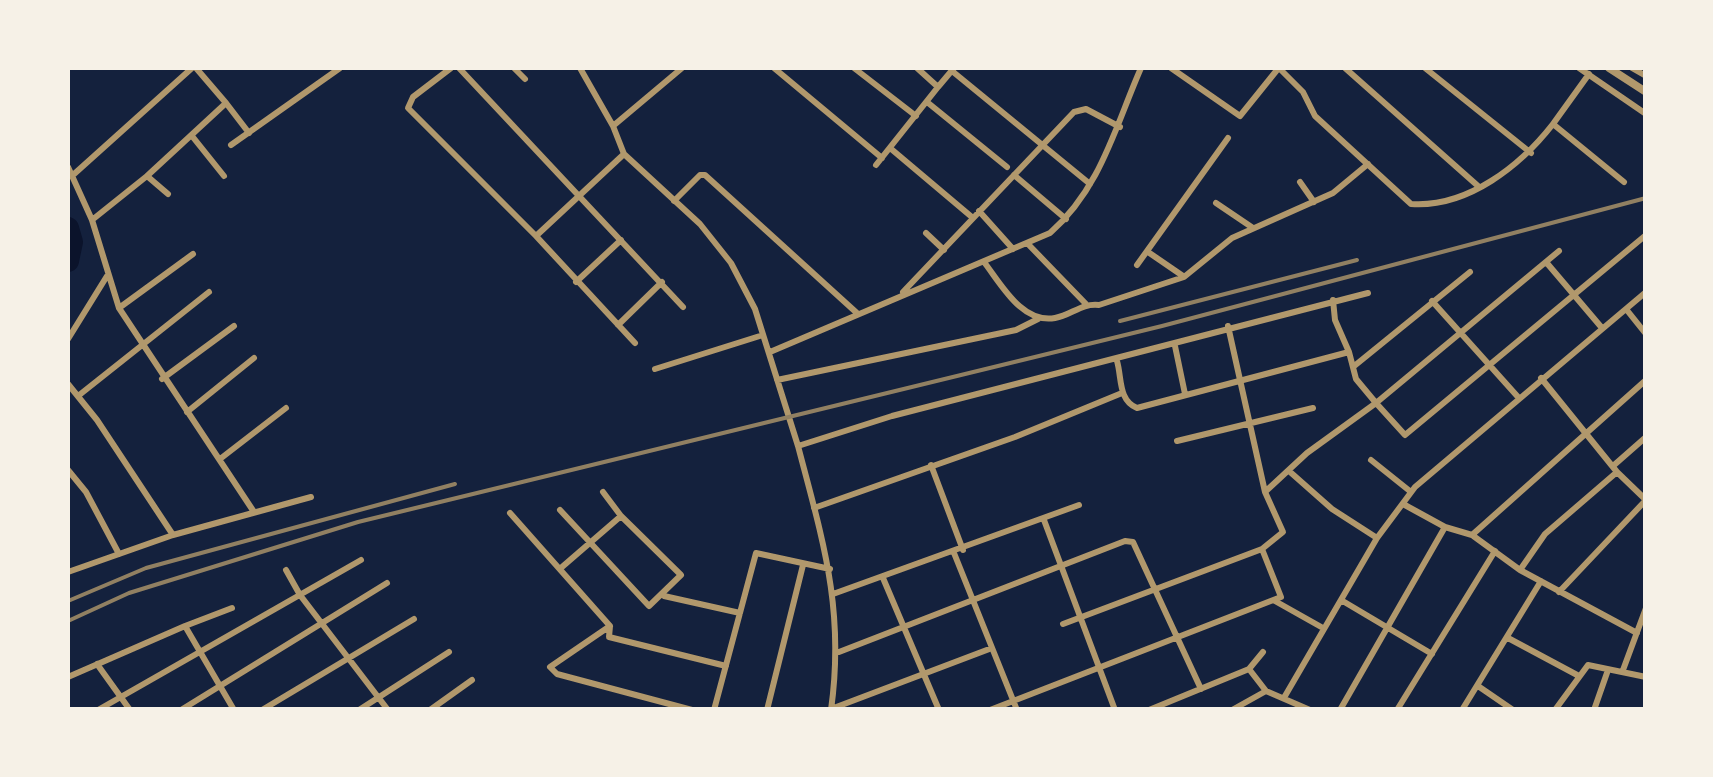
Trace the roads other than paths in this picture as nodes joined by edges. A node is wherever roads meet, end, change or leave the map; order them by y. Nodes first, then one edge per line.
1 (194, 68) edge
2 (340, 68) edge
3 (451, 68) edge
4 (460, 68) edge
5 (514, 68) edge
6 (580, 68) edge
7 (682, 68) edge
8 (774, 68) edge
9 (854, 68) edge
10 (916, 68) edge
11 (1141, 68) edge
12 (1171, 68) edge
13 (1276, 68) edge
14 (1345, 68) edge
15 (1425, 68) edge
16 (1579, 68) edge
17 (1609, 68) edge
18 (1632, 68) edge
19 (954, 69) edge
20 (1589, 74) junction
21 (1646, 76) edge
22 (525, 79) dead end
23 (938, 86) junction
24 (1646, 92) edge
25 (927, 102) junction
26 (226, 103) junction
27 (1646, 114) edge
28 (916, 116) junction
29 (1553, 124) junction
30 (613, 126) junction
31 (1120, 127) junction
32 (249, 133) junction
33 (192, 136) junction
34 (1228, 138) dead end
35 (1042, 144) junction
36 (231, 145) dead end
37 (890, 148) junction
38 (1530, 153) junction
39 (624, 154) junction
40 (1368, 164) junction
41 (1007, 167) dead end
42 (68, 168) edge
43 (73, 175) junction
44 (148, 176) junction
45 (224, 176) dead end
46 (1014, 176) junction
47 (1300, 182) dead end
48 (1624, 182) dead end
49 (1090, 184) junction
50 (1478, 186) junction
51 (168, 194) dead end
52 (580, 196) junction
53 (674, 201) junction
54 (1314, 202) junction
55 (1216, 203) dead end
56 (976, 214) junction
57 (1066, 218) junction
58 (92, 220) junction
59 (1254, 228) junction
60 (926, 233) dead end
61 (1646, 235) edge
62 (536, 236) junction
63 (621, 240) junction
64 (1027, 243) junction
65 (1013, 249) junction
66 (944, 250) junction
67 (1559, 250) dead end
68 (1148, 252) junction
69 (193, 254) dead end
70 (984, 262) junction
71 (1546, 262) junction
72 (1137, 266) dead end
73 (1470, 272) dead end
74 (107, 276) junction
75 (1184, 277) junction
76 (576, 282) junction
77 (662, 282) junction
78 (208, 292) dead end
79 (1646, 292) edge
80 (1368, 293) dead end
81 (1572, 293) junction
82 (899, 297) junction
83 (1333, 300) junction
84 (1432, 301) junction
85 (1086, 304) junction
86 (683, 307) dead end
87 (119, 308) junction
88 (1626, 309) junction
89 (858, 314) junction
90 (1038, 318) junction
91 (618, 325) junction
92 (234, 326) dead end
93 (1228, 326) junction
94 (1602, 328) junction
95 (1460, 332) junction
96 (1646, 334) edge
97 (763, 335) junction
98 (68, 338) edge
99 (139, 344) junction
100 (634, 344) dead end
101 (1175, 346) junction
102 (770, 352) junction
103 (1350, 352) junction
104 (254, 358) dead end
105 (1117, 360) junction
106 (1489, 364) junction
107 (1354, 367) junction
108 (654, 369) dead end
109 (1542, 378) junction
110 (162, 379) junction
111 (1242, 380) junction
112 (1646, 380) edge
113 (778, 383) junction
114 (68, 384) edge
115 (1122, 392) junction
116 (1186, 394) junction
117 (78, 396) junction
118 (1518, 397) junction
119 (1376, 403) junction
120 (286, 408) dead end
121 (1312, 408) dead end
122 (186, 412) junction
123 (1250, 425) junction
124 (1585, 432) junction
125 (1646, 437) edge
126 (1177, 441) dead end
127 (798, 446) junction
128 (220, 459) junction
129 (1371, 460) dead end
130 (931, 465) junction
131 (1615, 469) junction
132 (68, 470) edge
133 (1289, 471) junction
134 (603, 492) dead end
135 (1265, 492) junction
136 (1411, 492) junction
137 (310, 497) dead end
138 (1646, 500) edge
139 (1403, 504) junction
140 (1079, 505) dead end
141 (814, 508) junction
142 (560, 510) dead end
143 (254, 512) junction
144 (510, 513) dead end
145 (622, 516) junction
146 (1044, 520) junction
147 (1446, 528) junction
148 (1472, 535) junction
149 (173, 536) junction
150 (1377, 538) junction
151 (590, 542) junction
152 (1262, 548) junction
153 (963, 550) junction
154 (1495, 551) junction
155 (954, 553) junction
156 (119, 554) junction
157 (361, 560) dead end
158 (803, 565) junction
159 (562, 567) junction
160 (830, 569) junction
161 (1062, 569) junction
162 (286, 570) dead end
163 (1520, 570) junction
164 (68, 572) edge
165 (883, 578) junction
166 (1541, 581) junction
167 (387, 583) dead end
168 (1158, 588) junction
169 (1559, 592) junction
170 (833, 594) junction
171 (300, 595) junction
172 (664, 596) junction
173 (1341, 600) junction
174 (1275, 601) junction
175 (973, 602) junction
176 (232, 608) dead end
177 (1646, 608) edge
178 (740, 613) junction
179 (1080, 617) junction
180 (414, 619) dead end
181 (322, 624) junction
182 (1063, 624) dead end
183 (185, 626) junction
184 (610, 626) junction
185 (1386, 627) junction
186 (904, 628) junction
187 (1323, 628) junction
188 (1636, 636) junction
189 (1508, 638) junction
190 (1180, 640) junction
191 (1646, 644) edge
192 (992, 648) junction
193 (199, 650) junction
194 (449, 652) dead end
195 (839, 652) junction
196 (1263, 652) dead end
197 (1432, 654) junction
198 (349, 659) junction
199 (97, 664) junction
200 (726, 666) junction
201 (1100, 668) junction
202 (1249, 669) junction
203 (1608, 670) junction
204 (1623, 670) junction
205 (924, 675) junction
206 (1578, 676) junction
207 (1646, 676) edge
208 (68, 678) edge
209 (472, 680) dead end
210 (220, 686) junction
211 (1478, 686) junction
212 (1200, 688) junction
213 (1266, 691) junction
214 (121, 696) junction
215 (1285, 696) junction
216 (378, 697) junction
217 (653, 699) junction
218 (1015, 706) edge
219 (831, 709) edge
220 (1399, 709) edge
221 (98, 710) edge
222 (130, 710) edge
223 (181, 710) edge
224 (234, 710) edge
225 (262, 710) edge
226 (359, 710) edge
227 (388, 710) edge
228 (430, 710) edge
229 (651, 710) edge
230 (692, 710) edge
231 (714, 710) edge
232 (767, 710) edge
233 (939, 710) edge
234 (990, 710) edge
235 (1115, 710) edge
236 (1149, 710) edge
237 (1232, 710) edge
238 (1310, 710) edge
239 (1340, 710) edge
240 (1462, 710) edge
241 (1513, 710) edge
242 (1555, 710) edge
243 (1594, 710) edge

1 - 26 street
1 - 43 street
2 - 32 street
3 - 62 street
4 - 52 street
5 - 22 street
6 - 30 street
7 - 30 street
8 - 37 street
9 - 28 street
10 - 23 street
11 - 31 street
12 - 13 street
13 - 40 street
14 - 50 street
15 - 38 street
16 - 20 street
17 - 24 street
18 - 21 street
19 - 23 street
19 - 35 street
20 - 27 street
20 - 29 street
23 - 25 street
25 - 28 street
25 - 41 street
26 - 32 street
26 - 33 street
28 - 37 street
29 - 38 street
29 - 48 street
30 - 39 street
31 - 35 street
31 - 49 street
32 - 36 street
33 - 44 street
33 - 45 street
34 - 68 street
35 - 46 street
35 - 49 street
37 - 56 street
38 - 50 street
39 - 52 street
39 - 53 street
40 - 50 street
40 - 54 street
42 - 43 street
43 - 58 street
44 - 51 street
44 - 58 street
46 - 56 street
46 - 57 street
47 - 54 street
49 - 57 street
52 - 62 street
52 - 63 street
53 - 89 street
53 - 97 street
54 - 59 street
55 - 59 street
56 - 65 street
56 - 66 street
57 - 64 street
58 - 74 street
59 - 75 street
60 - 66 street
61 - 81 street
62 - 76 street
63 - 76 street
63 - 77 street
64 - 65 street
64 - 85 street
65 - 70 street
66 - 82 street
67 - 71 street
68 - 72 street
68 - 75 street
69 - 87 street
70 - 82 street
70 - 90 street
71 - 81 street
71 - 95 street
73 - 84 street
74 - 87 street
74 - 98 street
75 - 85 street
76 - 91 street
77 - 86 street
77 - 91 street
78 - 99 street
79 - 88 street
80 - 83 street
81 - 94 street
81 - 106 street
82 - 89 street
83 - 93 street
83 - 103 street
84 - 95 street
84 - 107 street
85 - 90 street
87 - 99 street
88 - 94 street
88 - 96 street
89 - 102 street
90 - 113 street
91 - 100 street
92 - 110 street
93 - 101 street
93 - 111 street
94 - 109 street
95 - 106 street
95 - 119 street
97 - 102 street
97 - 108 street
99 - 110 street
99 - 117 street
101 - 105 street
101 - 116 street
102 - 113 street
103 - 107 street
103 - 111 street
104 - 122 street
105 - 115 street
105 - 127 street
106 - 118 street
106 - 119 street
107 - 119 street
109 - 118 street
109 - 124 street
110 - 122 street
111 - 116 street
111 - 123 street
112 - 124 street
113 - 127 street
114 - 117 street
115 - 116 street
115 - 130 street
117 - 149 street
118 - 136 street
119 - 133 street
120 - 128 street
121 - 123 street
122 - 128 street
123 - 126 street
123 - 135 street
124 - 131 street
124 - 148 street
125 - 131 street
127 - 141 street
128 - 143 street
129 - 136 street
130 - 141 street
130 - 153 street
131 - 138 street
131 - 163 street
132 - 156 street
133 - 135 street
133 - 150 street
134 - 145 street
135 - 152 street
136 - 139 street
137 - 143 street
138 - 169 street
139 - 147 street
139 - 150 street
140 - 146 street
141 - 160 street
142 - 151 street
143 - 149 street
144 - 159 street
145 - 151 street
145 - 172 street
146 - 153 street
146 - 161 street
147 - 148 street
147 - 185 street
148 - 154 street
149 - 156 street
150 - 173 street
151 - 159 street
151 - 172 street
152 - 168 street
152 - 174 street
153 - 155 street
154 - 163 street
154 - 197 street
155 - 165 street
155 - 175 street
156 - 164 street
157 - 171 street
158 - 160 street
158 - 178 street
158 - 232 street
159 - 184 street
160 - 170 street
161 - 168 street
161 - 175 street
161 - 179 street
162 - 171 street
163 - 166 street
165 - 170 street
165 - 186 street
166 - 169 street
166 - 189 street
167 - 181 street
168 - 179 street
168 - 190 street
169 - 188 street
170 - 195 street
171 - 181 street
171 - 193 street
172 - 178 street
173 - 185 street
173 - 187 street
174 - 187 street
174 - 190 street
175 - 186 street
175 - 192 street
176 - 183 street
177 - 188 street
178 - 200 street
179 - 182 street
179 - 201 street
180 - 198 street
181 - 198 street
181 - 210 street
183 - 193 street
183 - 199 street
184 - 200 street
184 - 217 street
185 - 197 street
185 - 239 street
186 - 195 street
186 - 205 street
187 - 215 street
188 - 191 street
188 - 204 street
189 - 206 street
189 - 211 street
190 - 201 street
190 - 212 street
192 - 205 street
192 - 218 street
193 - 210 street
193 - 214 street
194 - 216 street
195 - 219 street
196 - 202 street
197 - 220 street
198 - 216 street
198 - 225 street
199 - 208 street
199 - 214 street
200 - 231 street
201 - 218 street
201 - 235 street
202 - 212 street
202 - 213 street
203 - 204 street
203 - 206 street
203 - 243 street
204 - 207 street
205 - 219 street
205 - 233 street
206 - 242 street
209 - 228 street
210 - 223 street
210 - 224 street
211 - 240 street
211 - 241 street
212 - 236 street
213 - 215 street
213 - 237 street
214 - 221 street
214 - 222 street
215 - 238 street
216 - 226 street
216 - 227 street
217 - 229 street
217 - 230 street
218 - 234 street

